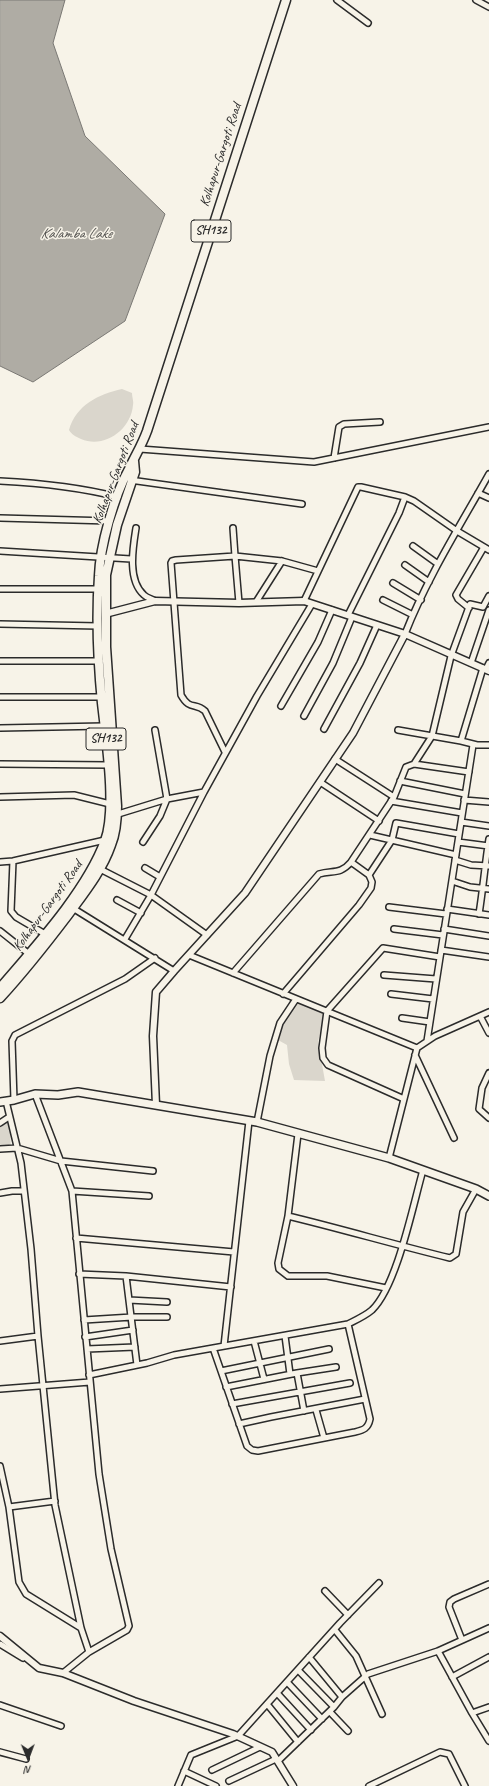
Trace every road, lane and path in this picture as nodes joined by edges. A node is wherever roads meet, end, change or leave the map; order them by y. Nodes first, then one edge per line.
1 (286, 0) edge
2 (337, 0) edge
3 (476, 0) edge
4 (489, 7) edge
5 (368, 23) dead end
6 (380, 422) dead end
7 (489, 427) edge
8 (140, 449) junction
9 (334, 458) junction
10 (134, 461) junction
11 (489, 474) edge
12 (125, 478) junction
13 (133, 480) junction
14 (0, 481) edge
15 (478, 493) junction
16 (118, 497) junction
17 (405, 497) junction
18 (489, 498) edge
19 (302, 504) dead end
20 (0, 518) edge
21 (110, 521) junction
22 (136, 528) dead end
23 (233, 528) dead end
24 (457, 531) junction
25 (413, 546) dead end
26 (487, 548) edge
27 (0, 551) edge
28 (105, 556) junction
29 (235, 556) junction
30 (131, 559) junction
31 (282, 561) junction
32 (438, 564) junction
33 (405, 565) dead end
34 (318, 571) junction
35 (429, 582) junction
36 (393, 583) dead end
37 (0, 589) edge
38 (99, 589) junction
39 (489, 596) edge
40 (383, 600) dead end
41 (420, 600) junction
42 (155, 601) junction
43 (173, 601) junction
44 (304, 601) junction
45 (256, 602) junction
46 (238, 603) junction
47 (312, 604) junction
48 (483, 607) junction
49 (469, 608) junction
50 (332, 610) junction
51 (489, 610) edge
52 (105, 614) junction
53 (350, 616) junction
54 (413, 616) junction
55 (0, 624) edge
56 (377, 625) junction
57 (98, 626) junction
58 (405, 634) junction
59 (451, 656) junction
60 (0, 661) edge
61 (100, 661) junction
62 (471, 663) junction
63 (489, 663) edge
64 (486, 669) edge
65 (0, 697) edge
66 (102, 697) junction
67 (282, 706) dead end
68 (304, 716) dead end
69 (104, 726) junction
70 (0, 728) edge
71 (324, 729) dead end
72 (155, 730) dead end
73 (398, 730) dead end
74 (432, 736) junction
75 (461, 741) junction
76 (473, 744) junction
77 (489, 744) edge
78 (225, 752) junction
79 (335, 759) junction
80 (0, 764) edge
81 (414, 764) junction
82 (108, 765) junction
83 (469, 772) junction
84 (400, 781) junction
85 (320, 782) junction
86 (204, 792) junction
87 (0, 797) edge
88 (465, 797) junction
89 (392, 799) junction
90 (167, 800) junction
91 (489, 802) edge
92 (110, 804) junction
93 (462, 813) junction
94 (113, 815) junction
95 (379, 821) junction
96 (461, 822) junction
97 (489, 826) edge
98 (459, 834) junction
99 (370, 835) junction
100 (489, 839) edge
101 (105, 840) junction
102 (392, 840) junction
103 (143, 842) dead end
104 (458, 842) junction
105 (488, 845) edge
106 (455, 857) junction
107 (13, 861) junction
108 (0, 862) edge
109 (351, 862) junction
110 (486, 866) edge
111 (97, 867) junction
112 (145, 868) dead end
113 (369, 875) junction
114 (160, 877) junction
115 (452, 881) junction
116 (483, 888) junction
117 (489, 889) edge
118 (151, 895) junction
119 (117, 900) dead end
120 (70, 906) junction
121 (389, 907) dead end
122 (447, 912) junction
123 (141, 913) junction
124 (479, 914) junction
125 (489, 915) edge
126 (394, 929) dead end
127 (0, 931) edge
128 (444, 932) junction
129 (45, 934) junction
130 (207, 935) junction
131 (489, 936) edge
132 (125, 939) junction
133 (441, 950) junction
134 (29, 954) junction
135 (189, 955) junction
136 (440, 957) junction
137 (489, 957) edge
138 (155, 958) junction
139 (174, 970) junction
140 (233, 973) junction
141 (384, 975) dead end
142 (436, 979) junction
143 (0, 988) edge
144 (283, 994) junction
145 (391, 994) dead end
146 (0, 998) edge
147 (296, 999) junction
148 (433, 999) junction
149 (327, 1011) junction
150 (489, 1012) edge
151 (480, 1016) junction
152 (402, 1018) dead end
153 (430, 1022) junction
154 (489, 1033) edge
155 (427, 1041) junction
156 (417, 1048) junction
157 (415, 1055) junction
158 (489, 1073) edge
159 (35, 1094) junction
160 (404, 1099) junction
161 (14, 1100) junction
162 (3, 1101) edge
163 (156, 1105) junction
164 (9, 1117) junction
165 (489, 1118) edge
166 (249, 1121) junction
167 (257, 1122) junction
168 (0, 1123) edge
169 (298, 1134) junction
170 (454, 1138) dead end
171 (17, 1148) junction
172 (0, 1149) edge
173 (389, 1158) junction
174 (61, 1162) junction
175 (422, 1170) junction
176 (153, 1171) dead end
177 (476, 1189) junction
178 (24, 1191) junction
179 (72, 1191) junction
180 (0, 1193) edge
181 (149, 1196) dead end
182 (489, 1196) edge
183 (288, 1216) junction
184 (76, 1238) junction
185 (402, 1247) junction
186 (234, 1252) junction
187 (79, 1274) junction
188 (126, 1276) junction
189 (231, 1287) junction
190 (386, 1288) junction
191 (129, 1300) junction
192 (167, 1302) dead end
193 (167, 1316) dead end
194 (132, 1317) junction
195 (84, 1320) junction
196 (348, 1324) junction
197 (133, 1330) junction
198 (38, 1336) junction
199 (285, 1336) junction
200 (85, 1337) junction
201 (0, 1341) edge
202 (254, 1341) junction
203 (224, 1346) junction
204 (135, 1347) junction
205 (213, 1348) junction
206 (86, 1349) junction
207 (329, 1350) dead end
208 (288, 1358) junction
209 (259, 1363) junction
210 (138, 1366) junction
211 (336, 1367) dead end
212 (221, 1371) junction
213 (297, 1373) junction
214 (290, 1374) junction
215 (89, 1375) junction
216 (264, 1379) junction
217 (90, 1382) junction
218 (350, 1383) dead end
219 (42, 1386) junction
220 (226, 1387) junction
221 (0, 1390) edge
222 (300, 1392) junction
223 (365, 1399) junction
224 (232, 1404) junction
225 (316, 1410) junction
226 (304, 1411) junction
227 (239, 1424) junction
228 (324, 1438) junction
229 (0, 1466) edge
230 (55, 1502) junction
231 (9, 1507) junction
232 (379, 1583) dead end
233 (489, 1584) edge
234 (325, 1591) dead end
235 (348, 1615) junction
236 (81, 1628) junction
237 (489, 1628) edge
238 (335, 1630) junction
239 (0, 1636) edge
240 (462, 1640) junction
241 (0, 1644) edge
242 (438, 1651) junction
243 (89, 1652) junction
244 (309, 1657) junction
245 (489, 1657) edge
246 (39, 1668) junction
247 (298, 1670) junction
248 (63, 1673) junction
249 (366, 1676) junction
250 (452, 1677) junction
251 (286, 1682) junction
252 (277, 1693) junction
253 (342, 1698) junction
254 (267, 1704) junction
255 (0, 1705) edge
256 (334, 1707) junction
257 (489, 1707) edge
258 (330, 1712) junction
259 (472, 1713) junction
260 (382, 1714) dead end
261 (322, 1719) junction
262 (61, 1726) dead end
263 (311, 1730) junction
264 (348, 1731) dead end
265 (238, 1736) junction
266 (489, 1741) edge
267 (298, 1742) junction
268 (260, 1746) junction
269 (0, 1753) edge
270 (26, 1759) dead end
271 (277, 1760) junction
272 (212, 1770) dead end
273 (184, 1771) junction
274 (229, 1781) dead end
275 (178, 1786) edge
276 (216, 1786) edge
277 (293, 1786) edge
278 (368, 1786) edge
279 (465, 1786) edge

1 - 8 main road, Kolhapur-Gargoti Road / SH132
2 - 5 street
3 - 4 street
6 - 9 street
7 - 9 street
8 - 9 street
8 - 10 main road, Kolhapur-Gargoti Road / SH132
10 - 12 main road, Kolhapur-Gargoti Road / SH132
10 - 13 main road
11 - 15 street
12 - 13 street
12 - 16 main road, Kolhapur-Gargoti Road / SH132
13 - 19 street
13 - 28 main road
14 - 16 street
15 - 18 street
15 - 24 street
16 - 21 main road, Kolhapur-Gargoti Road / SH132
17 - 24 street
17 - 34 street
17 - 53 street
20 - 21 street
21 - 28 main road, Kolhapur-Gargoti Road / SH132
22 - 30 street
23 - 29 street
24 - 26 street
24 - 32 street
25 - 32 street
26 - 49 street
27 - 28 street
28 - 30 street
28 - 38 main road, Kolhapur-Gargoti Road / SH132
28 - 52 main road
29 - 31 street
29 - 43 street
29 - 46 street
30 - 42 street
31 - 34 street
31 - 45 street
32 - 35 street
33 - 35 street
34 - 44 street
35 - 41 street
36 - 41 street
37 - 38 street
38 - 57 main road, Kolhapur-Gargoti Road / SH132
39 - 48 street
40 - 54 street
41 - 54 street
42 - 43 street
42 - 52 street
43 - 46 street
43 - 78 street
44 - 45 street
44 - 47 street
45 - 46 street
47 - 50 street
47 - 78 street
48 - 49 street
48 - 51 street
49 - 59 street
50 - 53 street
50 - 67 street
51 - 62 street
52 - 94 main road
53 - 56 street
53 - 68 street
54 - 58 street
55 - 57 street
56 - 58 street
56 - 71 street
57 - 61 main road, Kolhapur-Gargoti Road / SH132
58 - 59 street
58 - 79 street
59 - 62 street
59 - 74 street
60 - 61 street
61 - 66 main road, Kolhapur-Gargoti Road / SH132
62 - 64 street
63 - 64 street
64 - 75 street
65 - 66 street
66 - 69 main road, Kolhapur-Gargoti Road / SH132
69 - 70 street
69 - 82 main road, Kolhapur-Gargoti Road / SH132
72 - 90 street
73 - 74 street
74 - 75 street
74 - 81 street
75 - 76 street
76 - 77 street
76 - 83 street
78 - 86 street
79 - 85 street
79 - 89 street
80 - 82 street
81 - 83 street
81 - 84 street
82 - 92 main road, Kolhapur-Gargoti Road / SH132
83 - 88 street
84 - 88 street
84 - 89 street
85 - 95 street
85 - 130 street
86 - 90 street
86 - 114 street
87 - 92 street
88 - 91 street
88 - 93 street
89 - 93 street
89 - 95 street
90 - 94 street
90 - 103 street
92 - 94 main road, Kolhapur-Gargoti Road / SH132
93 - 96 street
94 - 101 main road, Kolhapur-Gargoti Road / SH132
94 - 111 main road
95 - 99 street
96 - 97 street
96 - 98 street
98 - 102 street
98 - 104 street
99 - 102 street
99 - 109 street
100 - 105 street
101 - 107 street
101 - 111 main road, Kolhapur-Gargoti Road / SH132
102 - 106 street
102 - 113 street
104 - 105 street
104 - 106 street
105 - 110 street
106 - 110 street
106 - 115 street
107 - 108 street
107 - 129 street
109 - 113 street
109 - 140 street
110 - 116 street
111 - 118 street
111 - 120 main road
112 - 114 street
113 - 144 street
114 - 118 street
115 - 116 street
115 - 122 street
116 - 117 street
116 - 124 street
118 - 123 street
118 - 130 street
119 - 123 street
120 - 129 main road, Kolhapur-Gargoti Road
120 - 132 street
120 - 146 main road
121 - 122 street
122 - 124 street
122 - 128 street
123 - 132 street
124 - 125 street
126 - 128 street
127 - 134 street
128 - 131 street
128 - 133 street
129 - 134 main road, Kolhapur-Gargoti Road
130 - 135 street
132 - 138 street
133 - 136 street
133 - 137 street
134 - 143 main road, Kolhapur-Gargoti Road
135 - 139 street
135 - 140 street
136 - 142 street
136 - 149 street
138 - 139 street
138 - 161 street
139 - 163 street
140 - 144 street
141 - 142 street
142 - 148 street
144 - 147 street
145 - 148 street
147 - 149 street
147 - 167 street
148 - 153 street
149 - 156 street
149 - 160 street
150 - 151 street
151 - 154 street
151 - 155 street
152 - 153 street
153 - 155 street
155 - 156 street
156 - 157 street
157 - 160 street
157 - 170 street
158 - 165 street
159 - 161 main road
159 - 163 main road
159 - 174 street
160 - 173 street
161 - 162 main road
162 - 164 street
163 - 166 main road
164 - 168 street
164 - 171 street
166 - 167 main road
166 - 186 street
167 - 169 main road
169 - 173 main road
169 - 183 street
171 - 172 street
171 - 174 street
171 - 178 street
173 - 175 main road
174 - 176 street
174 - 179 street
175 - 177 main road
175 - 185 street
177 - 182 main road
177 - 185 street
178 - 180 street
178 - 198 street
179 - 181 street
179 - 184 street
183 - 185 street
183 - 190 street
184 - 186 street
184 - 187 street
185 - 190 street
186 - 189 street
187 - 188 street
187 - 195 street
188 - 189 street
188 - 191 street
189 - 203 street
190 - 196 street
191 - 192 street
191 - 194 street
193 - 194 street
194 - 195 street
194 - 197 street
195 - 200 street
196 - 199 street
196 - 223 street
197 - 200 street
197 - 204 street
198 - 201 street
198 - 219 street
199 - 202 street
199 - 208 street
200 - 206 street
202 - 203 street
202 - 209 street
203 - 205 street
204 - 206 street
204 - 210 street
205 - 210 street
205 - 212 street
206 - 215 street
207 - 208 street
208 - 209 street
208 - 214 street
209 - 212 street
209 - 216 street
210 - 215 street
211 - 213 street
212 - 220 street
213 - 214 street
213 - 222 street
214 - 216 street
215 - 217 street
216 - 220 street
217 - 219 street
217 - 243 street
218 - 222 street
219 - 221 street
219 - 230 street
220 - 224 street
222 - 224 street
222 - 226 street
223 - 225 street
223 - 228 street
224 - 227 street
225 - 226 street
225 - 228 street
226 - 227 street
227 - 228 street
229 - 231 street
230 - 231 street
230 - 236 street
231 - 236 street
232 - 235 street
233 - 240 street
234 - 235 street
235 - 238 street
236 - 243 street
237 - 240 street
238 - 244 street
238 - 249 street
239 - 246 street
240 - 242 street
241 - 246 street
242 - 249 street
242 - 250 street
243 - 248 street
244 - 247 street
244 - 253 street
245 - 250 street
246 - 248 street
247 - 251 street
247 - 256 street
248 - 265 street
249 - 253 street
249 - 260 street
250 - 259 street
251 - 252 street
251 - 261 street
252 - 254 street
252 - 263 street
253 - 256 street
254 - 265 street
254 - 267 street
255 - 262 street
256 - 258 street
257 - 259 street
258 - 261 street
258 - 264 street
259 - 266 street
261 - 263 street
263 - 267 street
265 - 268 street
265 - 273 street
267 - 271 street
268 - 271 street
268 - 272 street
269 - 270 street
271 - 274 street
271 - 277 street
273 - 275 street
273 - 276 street
278 - 279 street

